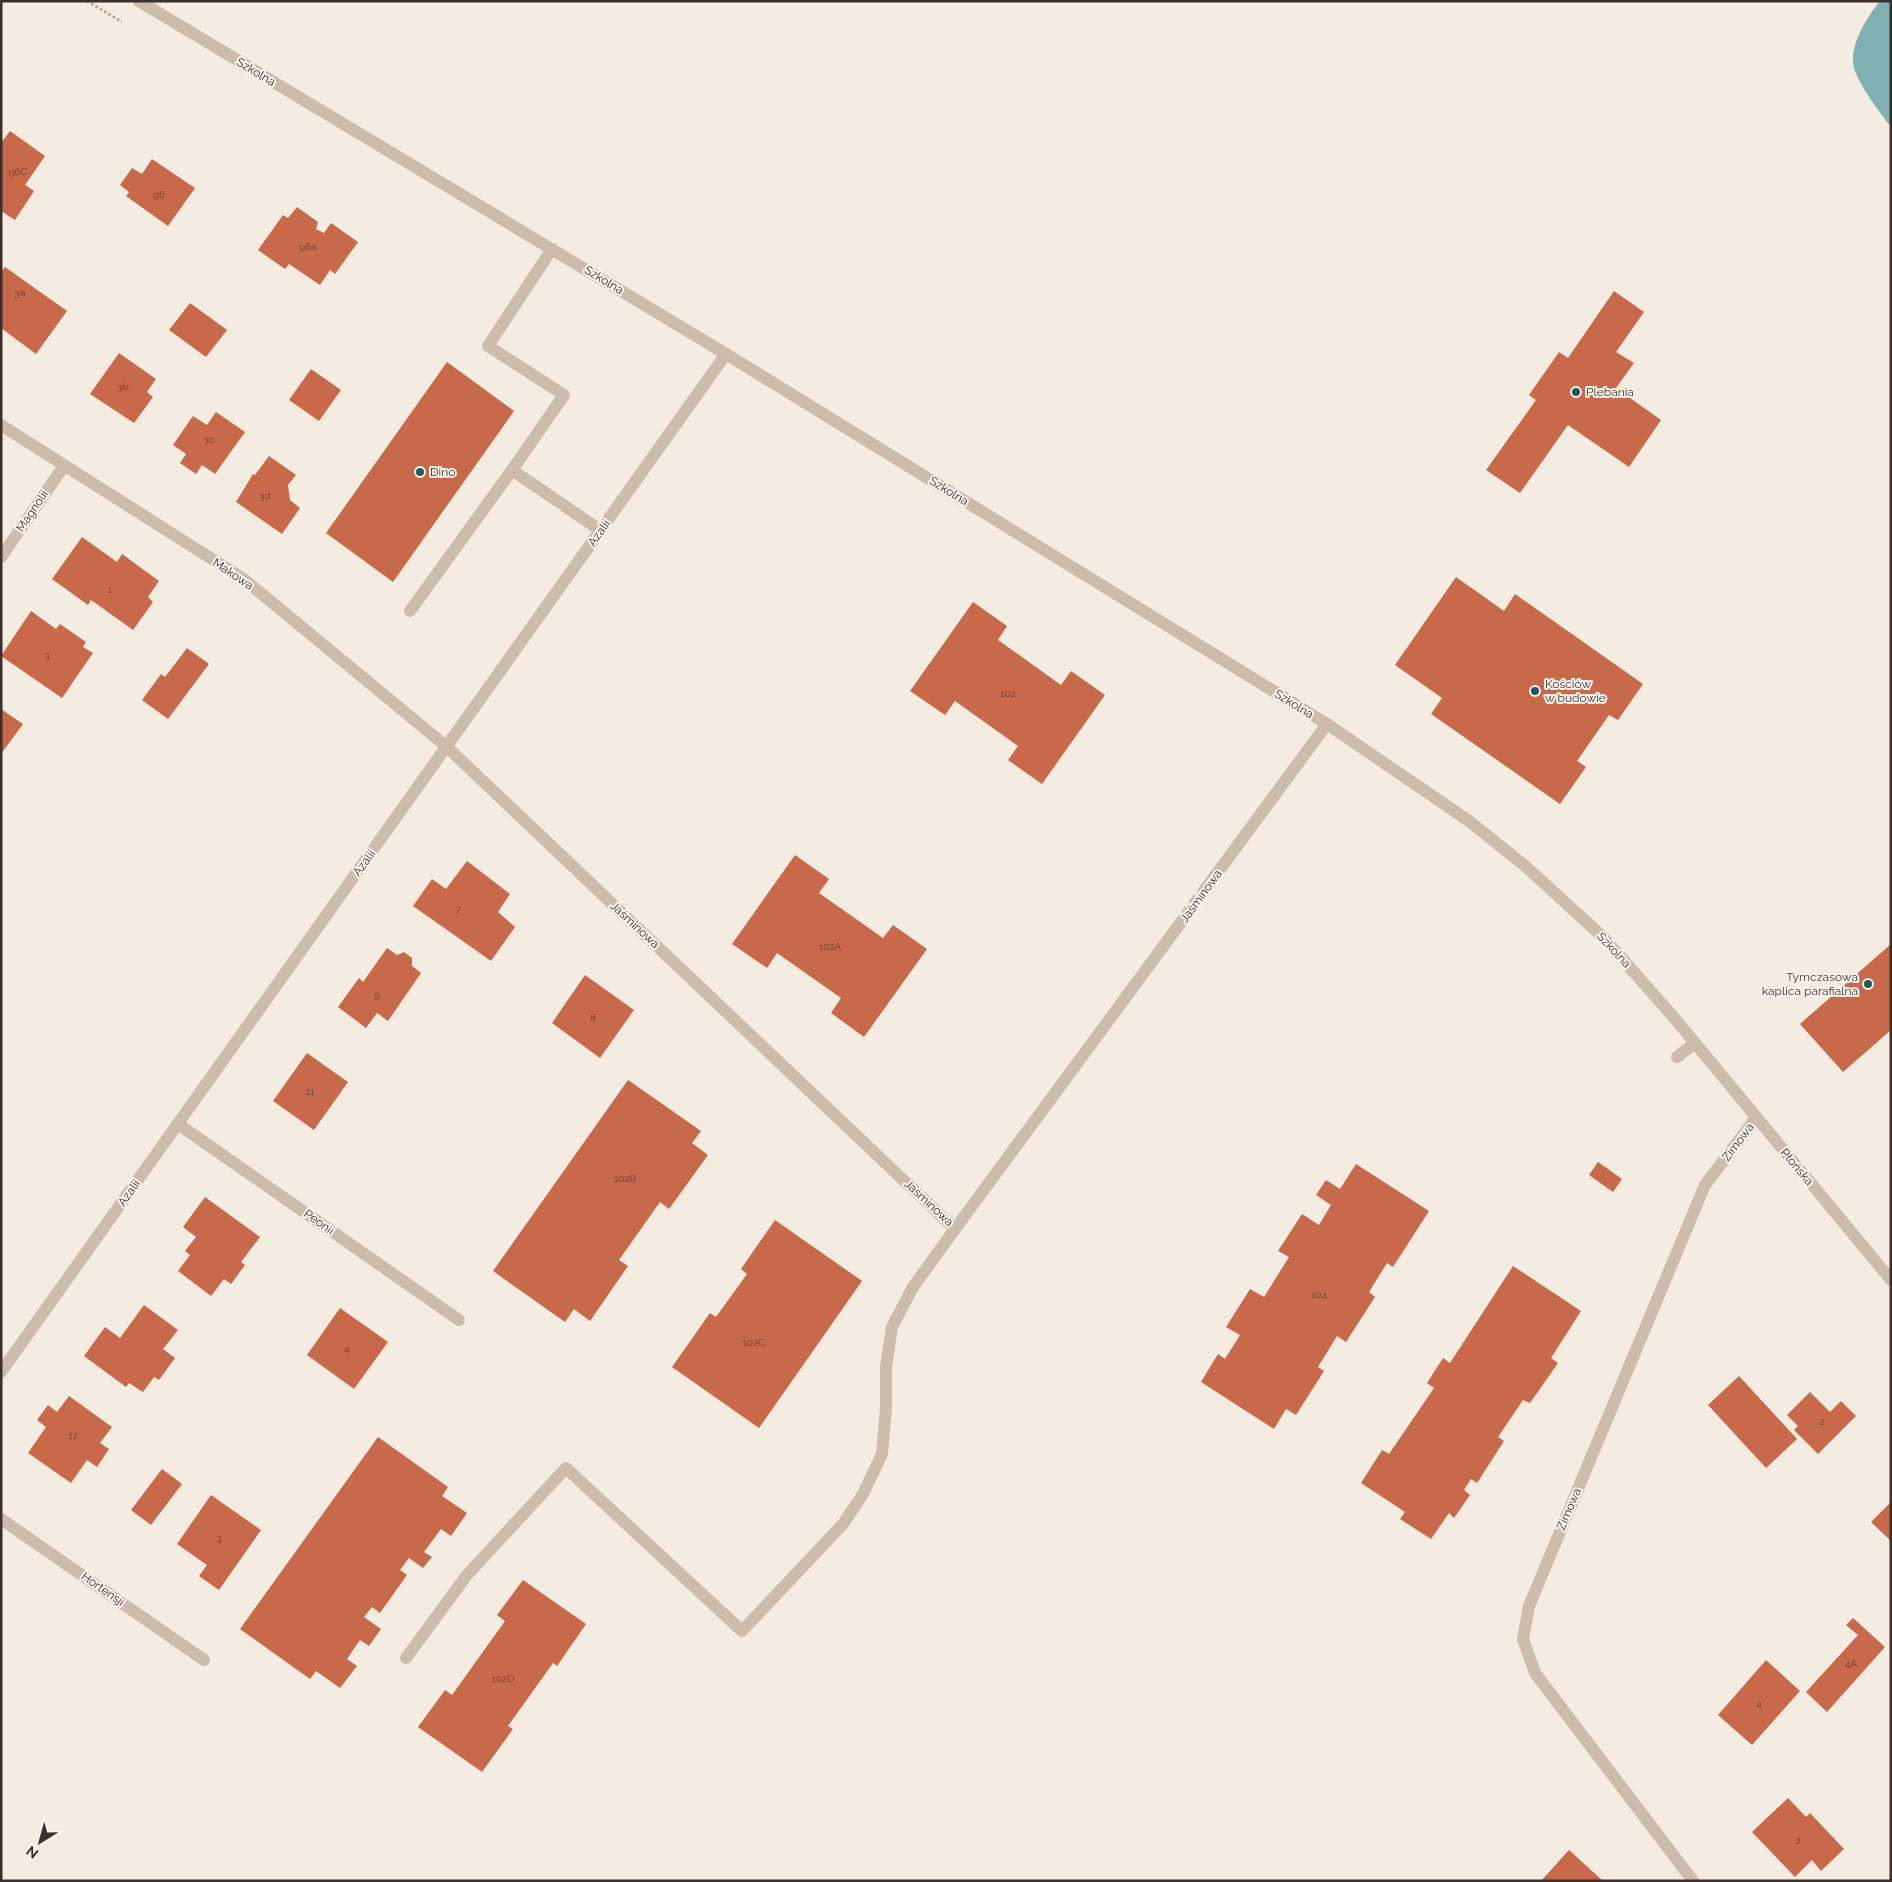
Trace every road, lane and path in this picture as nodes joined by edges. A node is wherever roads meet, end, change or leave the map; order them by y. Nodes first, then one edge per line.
1 (139, 1) edge
2 (552, 249) junction
3 (726, 354) junction
4 (1, 425) edge
5 (64, 466) junction
6 (512, 470) junction
7 (600, 530) junction
8 (1, 557) edge
9 (410, 612) dead end
10 (1327, 724) junction
11 (447, 747) junction
12 (1695, 1043) junction
13 (1704, 1054) joint
14 (1676, 1058) dead end
15 (1756, 1118) junction
16 (178, 1124) junction
17 (955, 1229) junction
18 (1891, 1280) edge
19 (459, 1320) dead end
20 (1, 1372) edge
21 (1, 1519) edge
22 (406, 1658) dead end
23 (204, 1660) dead end
24 (1693, 1881) edge

1 - 2 street, Szkolna
2 - 3 street, Szkolna
2 - 6 street
3 - 7 street, Azalii
3 - 10 street, Szkolna
4 - 5 street, Makowa
5 - 8 street, Magnolii
5 - 11 street, Makowa
6 - 7 street
6 - 9 street
7 - 11 street, Azalii
10 - 12 street, Szkolna
10 - 17 street, Jaśminowa
11 - 16 street, Azalii
11 - 17 street, Jaśminowa
12 - 13 street, Szkolna
12 - 14 street
13 - 15 street, Płońska
15 - 18 street, Płońska
15 - 24 street, Zimowa
16 - 19 street, Peonii
16 - 20 street, Azalii
17 - 22 street
21 - 23 street, Hortensji

